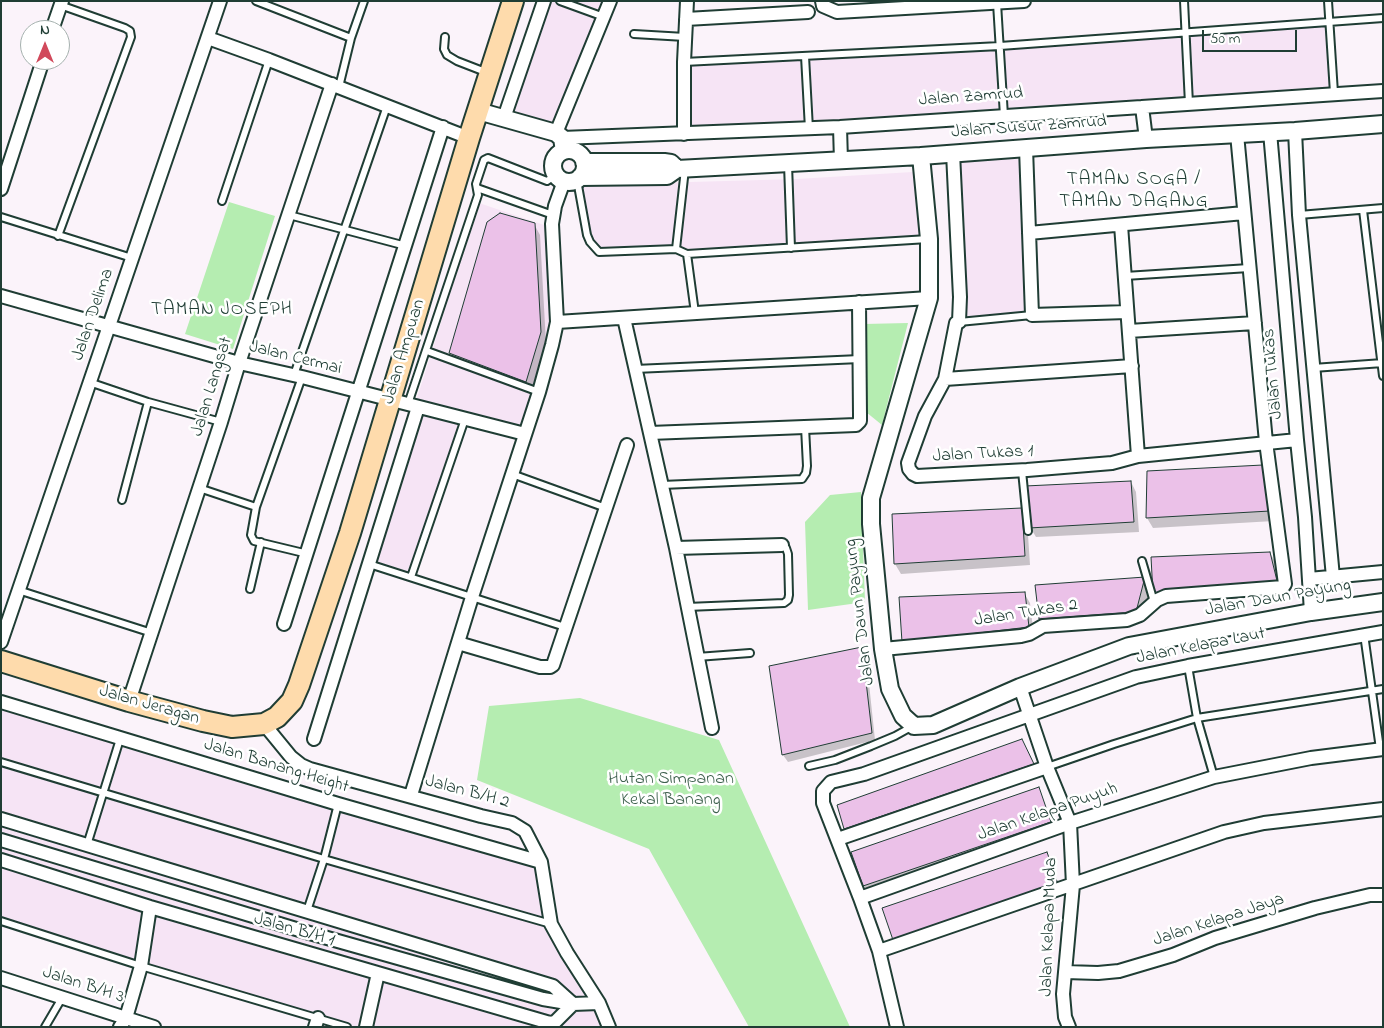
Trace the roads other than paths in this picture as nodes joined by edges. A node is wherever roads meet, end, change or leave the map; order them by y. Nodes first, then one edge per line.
1 (48, 1) edge
2 (220, 1) edge
3 (256, 1) edge
4 (364, 1) edge
5 (513, 1) edge
6 (544, 1) edge
7 (560, 1) edge
8 (610, 1) edge
9 (687, 1) edge
10 (822, 1) edge
11 (1024, 1) edge
12 (1184, 1) edge
13 (1328, 1) edge
14 (61, 3) edge
15 (996, 3) junction
16 (808, 12) dead end
17 (604, 17) junction
18 (1383, 18) edge
19 (686, 19) junction
20 (55, 20) edge
21 (1329, 22) junction
22 (1186, 32) junction
23 (634, 34) dead end
24 (445, 37) dead end
25 (685, 37) junction
26 (208, 38) junction
27 (351, 38) junction
28 (1000, 46) junction
29 (805, 56) junction
30 (269, 60) junction
31 (684, 62) junction
32 (40, 70) edge
33 (489, 73) junction
34 (336, 86) junction
35 (1383, 91) edge
36 (1334, 93) junction
37 (1189, 104) junction
38 (388, 105) junction
39 (1142, 108) junction
40 (478, 111) junction
41 (1004, 116) junction
42 (504, 118) junction
43 (1383, 124) edge
44 (444, 127) junction
45 (840, 128) junction
46 (809, 129) junction
47 (1295, 131) junction
48 (1270, 132) junction
49 (684, 134) junction
50 (1237, 134) junction
51 (469, 138) junction
52 (1146, 139) junction
53 (561, 141) junction
54 (1026, 148) junction
55 (954, 153) junction
56 (922, 156) junction
57 (841, 161) junction
58 (788, 164) junction
59 (681, 169) junction
60 (572, 175) junction
61 (477, 188) junction
62 (1, 189) edge
63 (222, 202) dead end
64 (1383, 208) edge
65 (1363, 210) junction
66 (1244, 213) junction
67 (290, 215) junction
68 (553, 215) junction
69 (1299, 215) junction
70 (1, 217) edge
71 (1121, 225) junction
72 (345, 229) junction
73 (1029, 233) junction
74 (58, 236) junction
75 (929, 239) junction
76 (406, 246) junction
77 (676, 248) junction
78 (790, 248) junction
79 (687, 254) junction
80 (132, 258) junction
81 (1250, 268) junction
82 (1125, 276) junction
83 (1, 296) edge
84 (929, 298) junction
85 (859, 302) junction
86 (1127, 312) junction
87 (695, 313) junction
88 (1032, 315) junction
89 (624, 318) junction
90 (557, 322) junction
91 (959, 322) junction
92 (1255, 323) junction
93 (108, 327) junction
94 (1128, 331) junction
95 (427, 351) junction
96 (860, 359) junction
97 (238, 363) junction
98 (1382, 363) edge
99 (1132, 366) junction
100 (1313, 368) junction
101 (635, 369) junction
102 (298, 376) junction
103 (1383, 376) edge
104 (945, 379) junction
105 (89, 382) junction
106 (359, 392) junction
107 (539, 392) junction
108 (148, 402) junction
109 (405, 404) junction
110 (465, 419) junction
111 (221, 422) junction
112 (805, 427) junction
113 (650, 433) junction
114 (525, 434) junction
115 (1297, 440) junction
116 (1266, 442) junction
117 (627, 446) dead end
118 (1138, 456) junction
119 (1022, 470) junction
120 (512, 474) junction
121 (662, 485) junction
122 (200, 488) junction
123 (122, 500) dead end
124 (256, 507) junction
125 (606, 508) junction
126 (1028, 531) dead end
127 (262, 542) junction
128 (782, 544) joint
129 (676, 548) junction
130 (308, 554) junction
131 (1142, 561) dead end
132 (369, 564) junction
133 (1383, 572) edge
134 (411, 577) junction
135 (1333, 577) junction
136 (1309, 579) junction
137 (250, 589) dead end
138 (18, 590) junction
139 (472, 597) junction
140 (1154, 602) junction
141 (1383, 602) edge
142 (688, 607) junction
143 (1310, 612) junction
144 (284, 624) dead end
145 (565, 627) junction
146 (1383, 632) edge
147 (152, 633) junction
148 (1364, 634) junction
149 (1, 642) edge
150 (458, 643) junction
151 (883, 649) junction
152 (750, 653) dead end
153 (697, 657) junction
154 (1, 661) edge
155 (1188, 666) junction
156 (1020, 687) junction
157 (1383, 689) edge
158 (1373, 690) junction
159 (130, 701) junction
160 (1, 702) edge
161 (1030, 714) junction
162 (1197, 718) junction
163 (264, 724) junction
164 (914, 726) junction
165 (712, 728) dead end
166 (120, 738) junction
167 (314, 739) dead end
168 (1381, 749) edge
169 (1, 762) edge
170 (809, 766) dead end
171 (1047, 767) junction
172 (1214, 777) junction
173 (104, 794) junction
174 (411, 796) junction
175 (338, 804) junction
176 (1383, 809) edge
177 (1, 819) edge
178 (1070, 823) junction
179 (838, 839) junction
180 (1, 840) edge
181 (87, 845) junction
182 (324, 859) junction
183 (1, 860) edge
184 (542, 862) junction
185 (1073, 885) junction
186 (1383, 895) edge
187 (860, 898) junction
188 (150, 907) junction
189 (310, 912) junction
190 (1, 921) edge
191 (551, 924) junction
192 (306, 932) junction
193 (879, 952) junction
194 (141, 966) junction
195 (1065, 972) junction
196 (378, 973) junction
197 (1, 978) edge
198 (62, 998) junction
199 (599, 1003) junction
200 (573, 1004) junction
201 (123, 1022) edge
202 (316, 1022) edge
203 (45, 1027) edge
204 (154, 1027) edge
205 (347, 1027) edge
206 (366, 1027) edge
207 (610, 1027) edge
208 (897, 1027) edge
209 (1068, 1027) edge

1 - 14 street
2 - 26 street, Jalan Delima
3 - 27 lane
4 - 27 lane
5 - 33 main road, Jalan Ampuan
6 - 42 street
7 - 17 lane
8 - 17 street
9 - 19 street
10 - 15 street
11 - 15 street
12 - 22 lane
13 - 21 lane
14 - 20 street
14 - 74 lane
15 - 28 lane
16 - 19 street
17 - 53 street
18 - 21 lane
19 - 25 street
21 - 22 lane
21 - 36 lane
22 - 28 lane
22 - 37 lane
23 - 25 lane
24 - 33 lane
25 - 31 street
26 - 30 street
26 - 80 street, Jalan Delima
27 - 34 lane
28 - 29 lane
28 - 41 lane
29 - 31 lane
29 - 46 lane
30 - 34 street
30 - 63 lane
31 - 49 street
32 - 62 street
33 - 40 main road, Jalan Ampuan
34 - 38 street
34 - 67 street, Jalan Langsat
35 - 36 street, Jalan Zamrud
36 - 37 street, Jalan Zamrud
37 - 39 street, Jalan Zamrud
38 - 44 street
38 - 72 lane
39 - 41 street, Jalan Zamrud
39 - 52 street
40 - 42 street, Jalan Zamrud
40 - 51 main road, Jalan Ampuan
41 - 45 street, Jalan Zamrud
42 - 53 street, Jalan Zamrud
43 - 47 street, Jalan Susur Zamrud
44 - 51 street
44 - 76 street
45 - 46 street, Jalan Zamrud
45 - 57 street
46 - 49 street, Jalan Zamrud
47 - 48 street, Jalan Susur Zamrud
47 - 69 street
48 - 50 street, Jalan Susur Zamrud
48 - 115 street, Jalan Tukas
49 - 53 street, Jalan Zamrud
50 - 52 street, Jalan Susur Zamrud
50 - 66 street
51 - 109 main road, Jalan Ampuan
52 - 54 street, Jalan Susur Zamrud
53 - 60 street
53 - 60 street
54 - 55 street, Jalan Susur Zamrud
54 - 73 street
55 - 56 street, Jalan Susur Zamrud
55 - 91 street, Jalan Tukas 1
56 - 57 street, Jalan Susur Zamrud
56 - 75 street, Jalan Daun Payung
57 - 58 street, Jalan Susur Zamrud
58 - 59 street, Jalan Susur Zamrud
58 - 78 lane
59 - 60 street, Jalan Susur Zamrud
59 - 77 lane
60 - 61 lane
60 - 68 street
60 - 77 lane
61 - 68 lane
61 - 95 lane
64 - 65 lane
65 - 69 lane
65 - 98 lane
66 - 71 street
66 - 81 street
67 - 72 lane
67 - 97 street, Jalan Langsat
68 - 90 street
69 - 100 street
70 - 74 lane
71 - 73 street
71 - 82 street
72 - 76 lane
72 - 102 lane
73 - 88 street
74 - 80 lane
75 - 78 lane
75 - 84 street, Jalan Daun Payung
76 - 106 street
77 - 79 lane
78 - 79 lane
79 - 87 lane
80 - 93 street, Jalan Delima
81 - 82 lane
81 - 92 street
82 - 86 street
83 - 93 street, Jalan Cermai
84 - 85 street
84 - 151 street, Jalan Daun Payung
85 - 87 street
85 - 96 street
86 - 88 street
86 - 94 street
87 - 89 street
88 - 91 lane
89 - 90 street
89 - 101 street
90 - 107 street
91 - 104 street, Jalan Tukas 1
92 - 94 street
92 - 116 street
93 - 97 street, Jalan Cermai
93 - 105 street, Jalan Delima
94 - 99 street
95 - 107 lane
95 - 109 lane
96 - 101 lane
96 - 112 street
97 - 102 street, Jalan Cermai
97 - 111 street, Jalan Langsat
98 - 100 lane
98 - 103 lane
99 - 104 street
99 - 118 street
100 - 135 street
101 - 113 street
102 - 106 street, Jalan Cermai
102 - 124 lane
104 - 119 street, Jalan Tukas 1
105 - 108 lane
105 - 138 street, Jalan Delima
106 - 109 street, Jalan Cermai
106 - 130 street
107 - 114 street
108 - 111 lane
108 - 123 lane
109 - 110 street, Jalan Cermai
109 - 132 street
109 - 163 main road, Jalan Ampuan
110 - 114 street, Jalan Cermai
110 - 134 lane
111 - 122 street, Jalan Langsat
112 - 113 street
112 - 121 lane
113 - 121 street
114 - 120 street
115 - 116 street, Jalan Tukas 1
115 - 136 street, Jalan Tukas
116 - 118 street, Jalan Tukas 1
116 - 140 street, Jalan Tukas 2
117 - 125 street
118 - 119 street, Jalan Tukas 1
119 - 126 lane
120 - 125 lane
120 - 139 street
121 - 129 street
122 - 124 lane
122 - 147 street, Jalan Langsat
124 - 127 lane
125 - 145 street
127 - 130 lane
127 - 137 lane
128 - 129 street
128 - 142 lane
129 - 142 street
130 - 144 street
131 - 140 lane
132 - 134 lane
132 - 167 street
133 - 135 street
134 - 139 lane
135 - 136 street
136 - 143 street, Jalan Tukas
138 - 147 lane
138 - 149 street, Jalan Delima
139 - 145 lane
139 - 150 street
140 - 151 street, Jalan Tukas 2
141 - 143 street, Jalan Daun Payung
142 - 153 street
143 - 156 street, Jalan Daun Payung
145 - 150 street
146 - 148 street, Jalan Kelapa Laut
147 - 159 street, Jalan Langsat
148 - 155 street, Jalan Kelapa Laut
148 - 158 lane
150 - 174 street
151 - 164 street, Jalan Daun Payung
152 - 153 lane
153 - 165 street
154 - 159 main road, Jalan Jeragan
155 - 161 street, Jalan Kelapa Laut
155 - 162 lane
156 - 161 street, Jalan Kelapa Muda
156 - 164 street, Jalan Daun Payung
157 - 158 lane
158 - 162 lane
158 - 168 lane
159 - 163 main road, Jalan Jeragan
160 - 166 street, Jalan Banang Height
161 - 171 street, Jalan Kelapa Muda
161 - 179 street, Jalan Kelapa Laut
162 - 171 lane
162 - 172 lane
163 - 174 street, Jalan B/H 2
164 - 170 lane
166 - 173 lane
166 - 175 street, Jalan Banang Height
168 - 172 street, Jalan Kelapa Puyuh
169 - 173 lane
171 - 178 street, Jalan Kelapa Muda
171 - 179 street
172 - 178 street, Jalan Kelapa Puyuh
173 - 181 lane
173 - 182 lane
174 - 184 street, Jalan B/H 2
175 - 182 lane
175 - 184 street, Jalan Banang Height
176 - 185 street
177 - 181 street
178 - 185 street, Jalan Kelapa Muda
178 - 187 street, Jalan Kelapa Puyuh
179 - 187 street, Jalan Kelapa Laut
180 - 192 street
181 - 189 street
182 - 189 lane
182 - 191 lane
183 - 188 street, Jalan B/H 1
184 - 191 street, Jalan B/H 2
185 - 193 street
185 - 195 street, Jalan Kelapa Muda
186 - 195 street, Jalan Kelapa Jaya
187 - 193 street
188 - 194 street
188 - 196 street, Jalan B/H 1
189 - 192 street
189 - 200 street
190 - 194 lane
191 - 199 street, Jalan B/H 2
192 - 200 street
193 - 208 street
194 - 201 street
194 - 202 lane
195 - 209 street, Jalan Kelapa Muda
196 - 200 street, Jalan B/H 1
196 - 206 street
197 - 198 street, Jalan B/H 3
198 - 201 street, Jalan B/H 3
198 - 203 lane
199 - 200 street
199 - 207 street, Jalan B/H 2
201 - 204 street, Jalan B/H 3
202 - 205 lane

